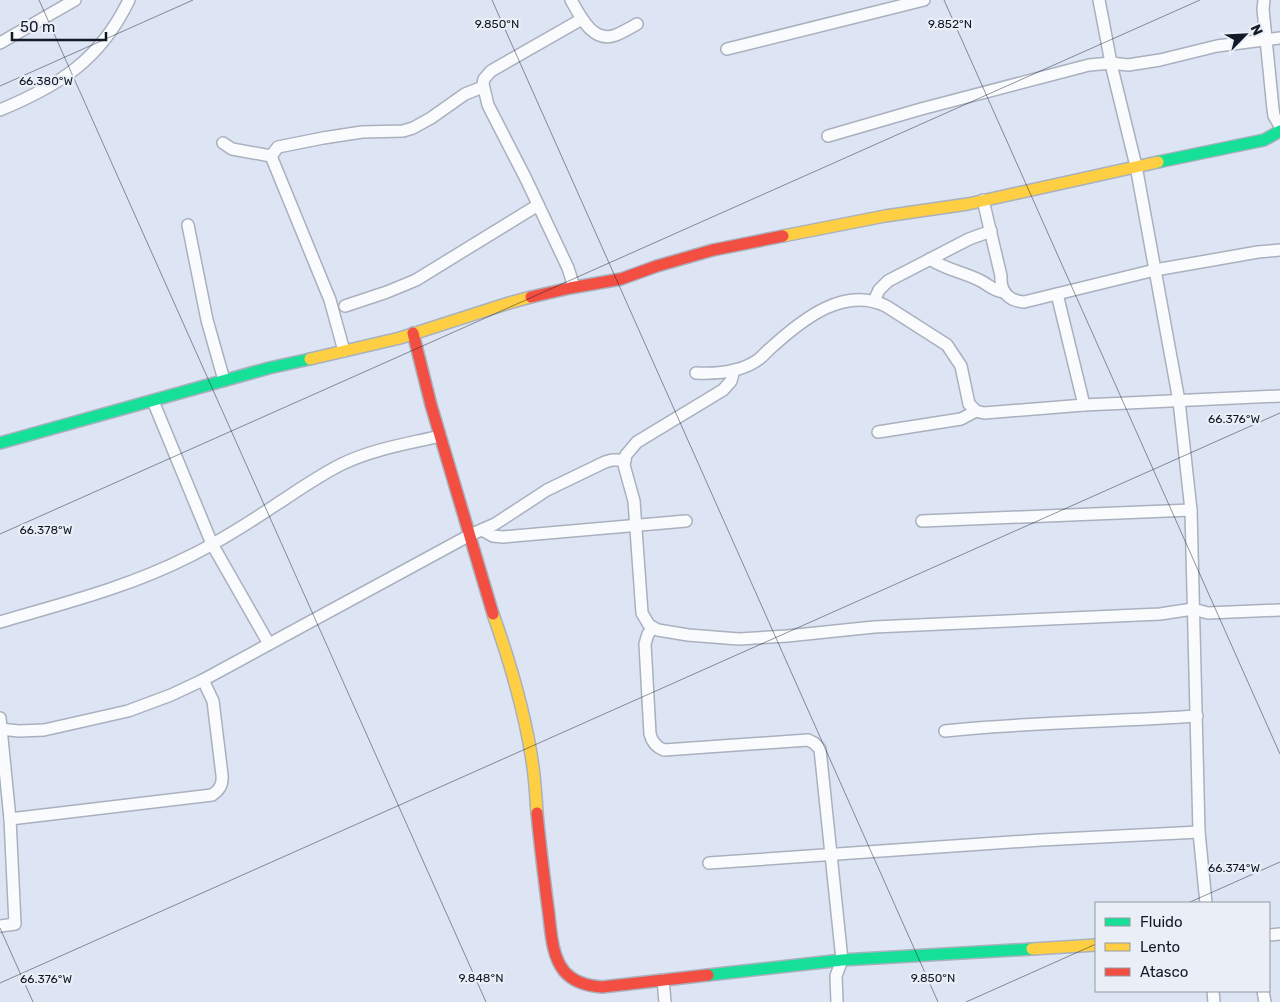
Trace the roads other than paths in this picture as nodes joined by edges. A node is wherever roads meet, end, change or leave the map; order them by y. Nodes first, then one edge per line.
1 (75, 0) edge
2 (129, 0) edge
3 (571, 0) edge
4 (924, 0) edge
5 (1099, 0) edge
6 (1264, 0) edge
7 (581, 17) junction
8 (637, 24) dead end
9 (1280, 38) edge
10 (1266, 39) junction
11 (0, 43) edge
12 (727, 49) dead end
13 (1111, 63) junction
14 (483, 87) junction
15 (0, 110) edge
16 (1280, 126) edge
17 (1280, 131) edge
18 (828, 136) dead end
19 (223, 143) dead end
20 (271, 156) junction
21 (1136, 166) junction
22 (982, 200) junction
23 (538, 205) junction
24 (188, 225) dead end
25 (991, 231) junction
26 (1280, 250) edge
27 (930, 259) junction
28 (1155, 270) junction
29 (574, 287) junction
30 (1004, 292) junction
31 (1057, 294) junction
32 (874, 301) junction
33 (345, 306) dead end
34 (413, 333) junction
35 (344, 351) junction
36 (734, 370) junction
37 (696, 373) dead end
38 (224, 380) junction
39 (1280, 396) edge
40 (152, 401) junction
41 (1179, 401) junction
42 (1084, 405) junction
43 (976, 411) junction
44 (878, 432) dead end
45 (440, 436) junction
46 (0, 443) edge
47 (625, 460) junction
48 (1191, 510) junction
49 (686, 521) dead end
50 (922, 521) dead end
51 (636, 524) junction
52 (482, 530) junction
53 (470, 536) junction
54 (212, 544) junction
55 (1193, 609) junction
56 (1280, 610) edge
57 (0, 622) edge
58 (653, 628) junction
59 (269, 644) junction
60 (203, 680) junction
61 (1197, 716) junction
62 (1, 725) edge
63 (945, 731) dead end
64 (10, 819) junction
65 (1199, 832) junction
66 (832, 855) junction
67 (709, 863) dead end
68 (1206, 902) edge
69 (0, 926) edge
70 (1095, 945) edge
71 (842, 960) junction
72 (663, 980) junction
73 (665, 1002) edge
74 (837, 1002) edge

1 - 11 street
2 - 15 street
3 - 7 street
4 - 12 street
5 - 13 street
6 - 10 street
7 - 8 street
7 - 14 street
9 - 10 street
10 - 13 street
10 - 16 street
13 - 18 street
13 - 21 street
14 - 20 street
14 - 23 street
17 - 21 street
19 - 20 street
20 - 35 street
21 - 22 street
21 - 28 street
22 - 25 street
22 - 29 street
23 - 29 street
23 - 33 street
24 - 38 street
25 - 27 street
25 - 30 street
26 - 28 street
27 - 30 street
27 - 32 street
28 - 31 street
28 - 41 street
29 - 34 street
30 - 31 street
31 - 42 street
32 - 36 street
32 - 43 street
34 - 35 street
34 - 45 street
35 - 38 street
36 - 37 street
36 - 47 street
38 - 40 street
39 - 41 street
40 - 46 street
40 - 54 street
41 - 42 street
41 - 48 street
42 - 43 street
43 - 44 street
45 - 53 street
45 - 54 street
47 - 51 street
47 - 52 street
48 - 50 street
48 - 55 street
49 - 51 street
51 - 52 street
51 - 58 street
52 - 53 street
53 - 59 street
53 - 72 street
54 - 57 street
54 - 59 street
55 - 56 street
55 - 58 street
55 - 61 street
58 - 66 street
59 - 60 street
60 - 62 street
60 - 64 street
61 - 63 street
61 - 65 street
62 - 64 street
64 - 69 street
65 - 66 street
65 - 68 street
66 - 67 street
66 - 71 street
70 - 71 street
71 - 72 street
71 - 74 street
72 - 73 street

